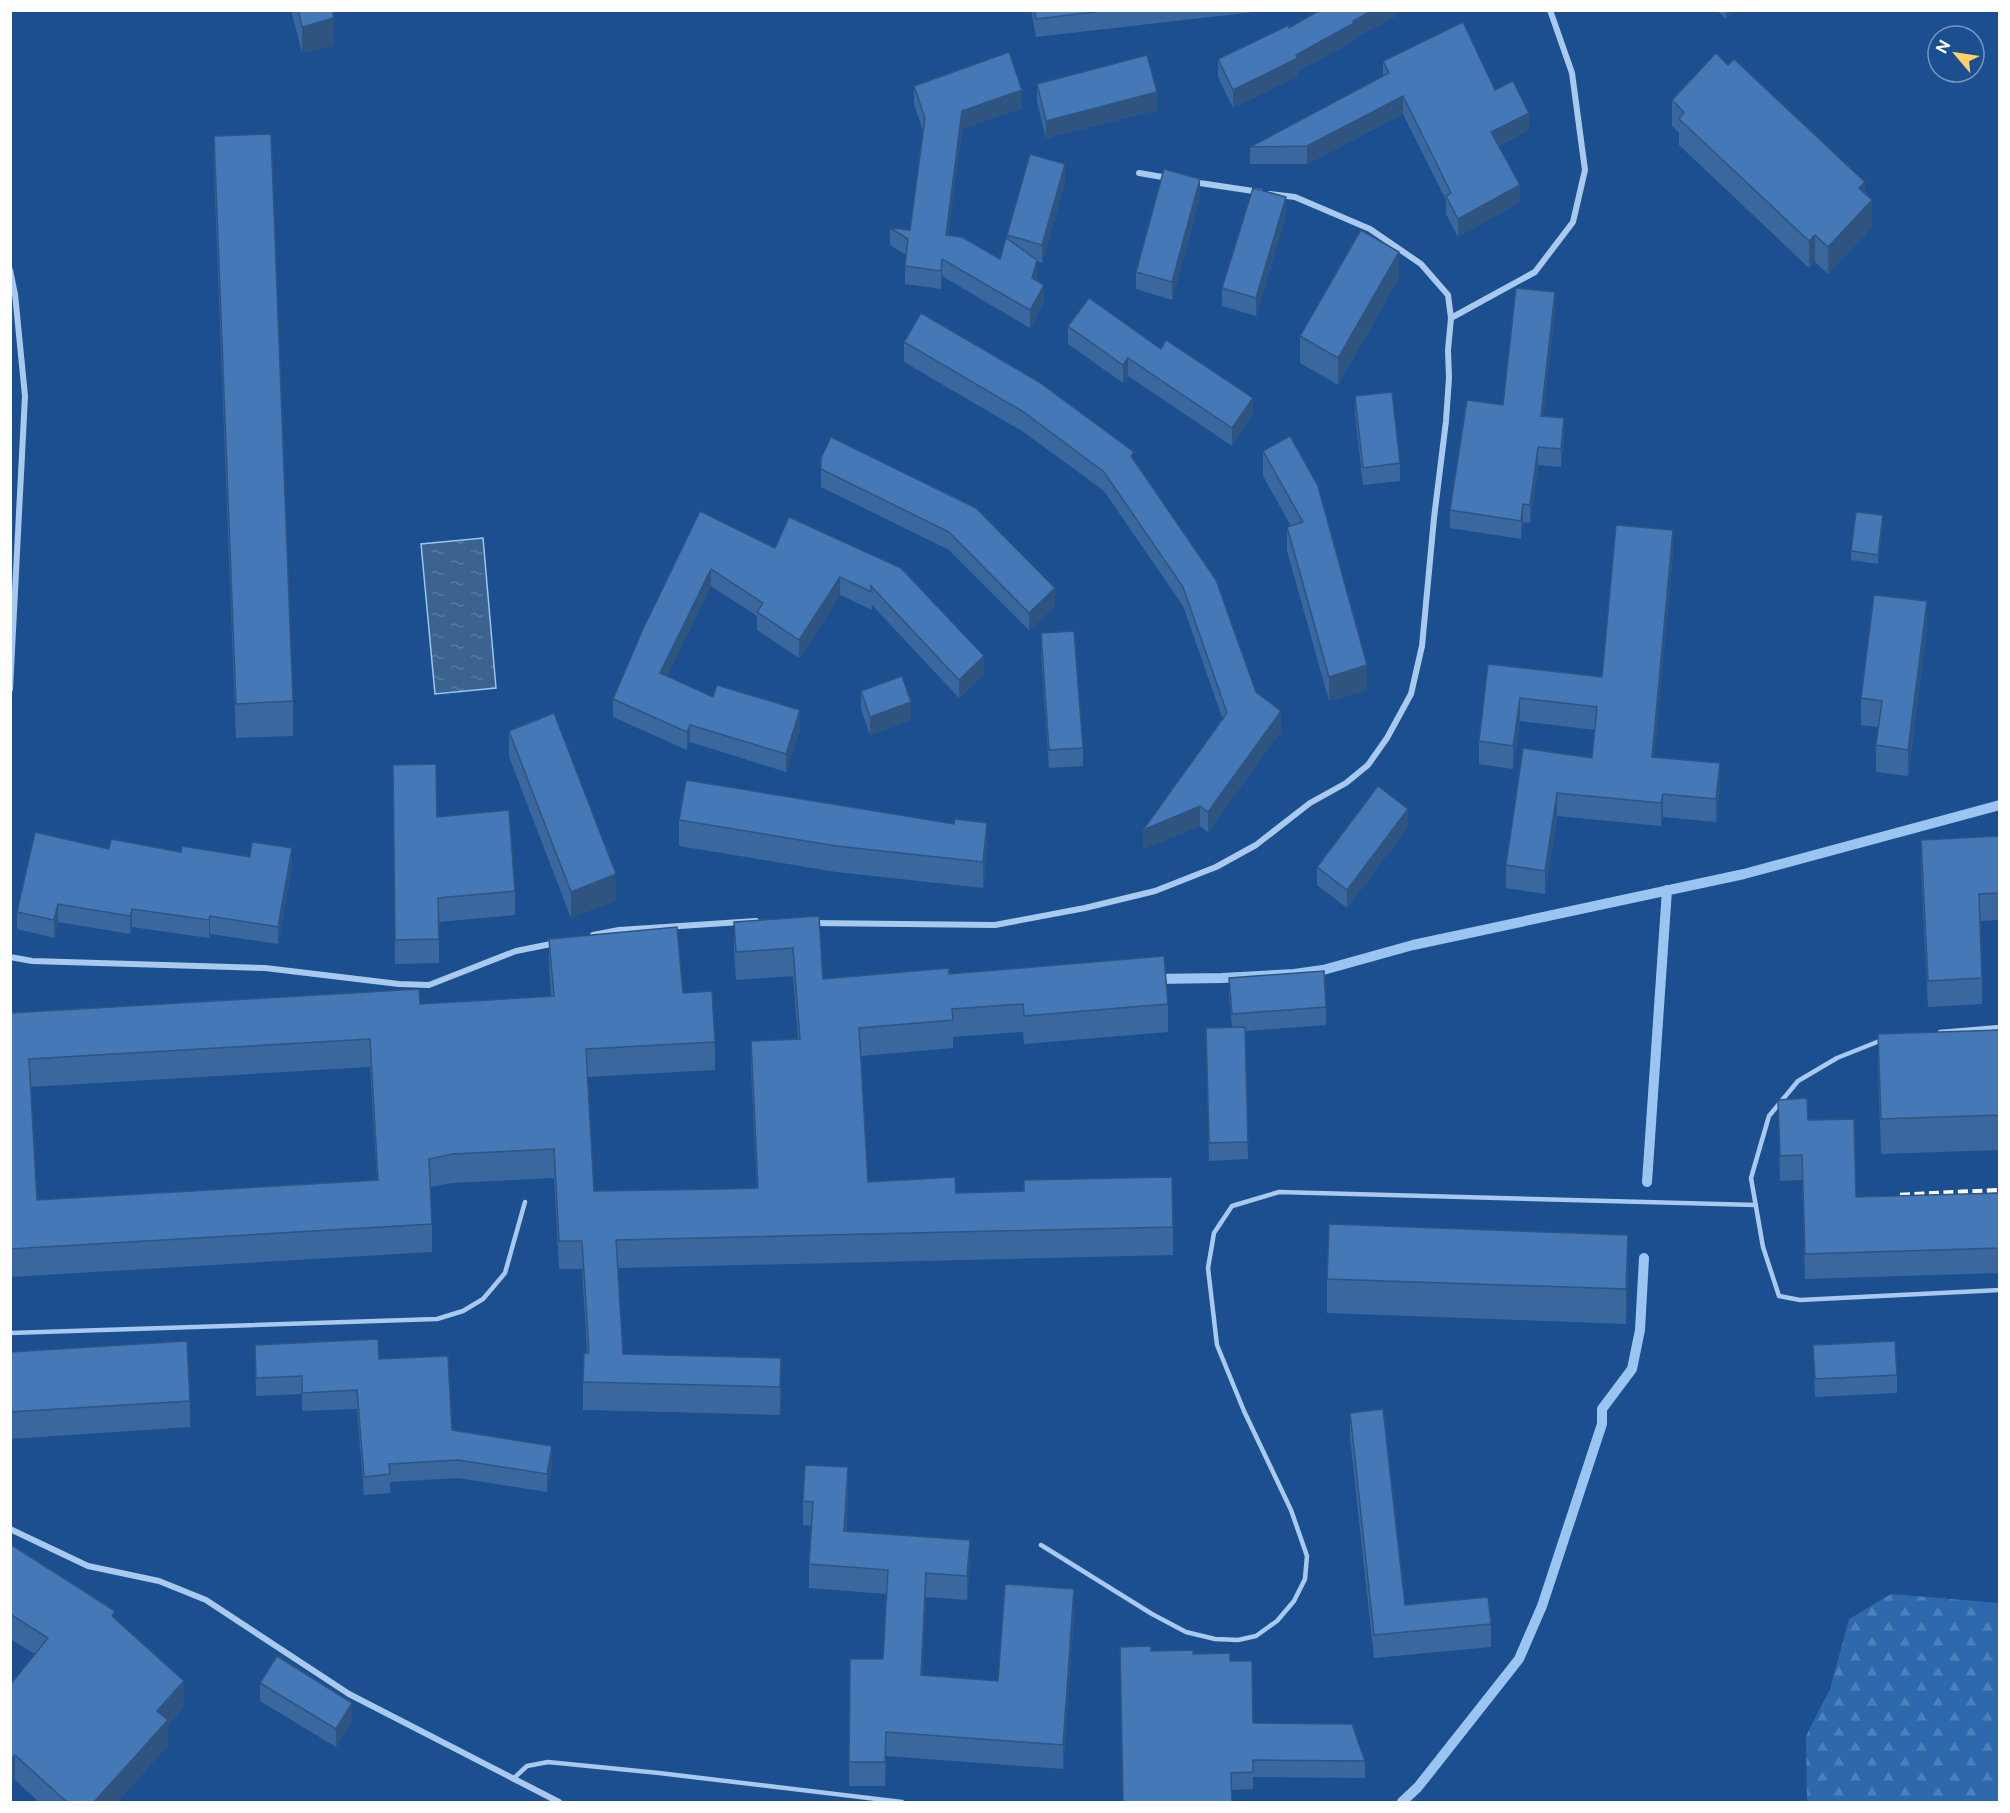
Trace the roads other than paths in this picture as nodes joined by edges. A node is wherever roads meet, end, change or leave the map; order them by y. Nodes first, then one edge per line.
1 (1550, 10) edge
2 (1139, 173) dead end
3 (1172, 179) edge
4 (1184, 180) edge
5 (10, 270) edge
6 (1450, 318) junction
7 (10, 689) edge
8 (766, 922) edge
9 (800, 922) edge
10 (585, 937) edge
11 (562, 942) edge
12 (10, 957) edge
13 (2000, 1027) edge
14 (1928, 1033) edge
15 (1893, 1036) edge
16 (525, 1202) dead end
17 (1756, 1205) junction
18 (2000, 1290) edge
19 (10, 1333) edge
20 (10, 1529) edge
21 (1041, 1545) dead end
22 (513, 1779) junction
23 (559, 1803) edge
24 (902, 1803) edge

1 - 6 street
2 - 3 street
4 - 6 street
5 - 7 street
6 - 9 street
8 - 10 street
11 - 12 street
13 - 14 lane
15 - 17 lane
16 - 19 lane
17 - 18 lane
17 - 21 lane
20 - 22 street
22 - 23 street
22 - 24 lane

